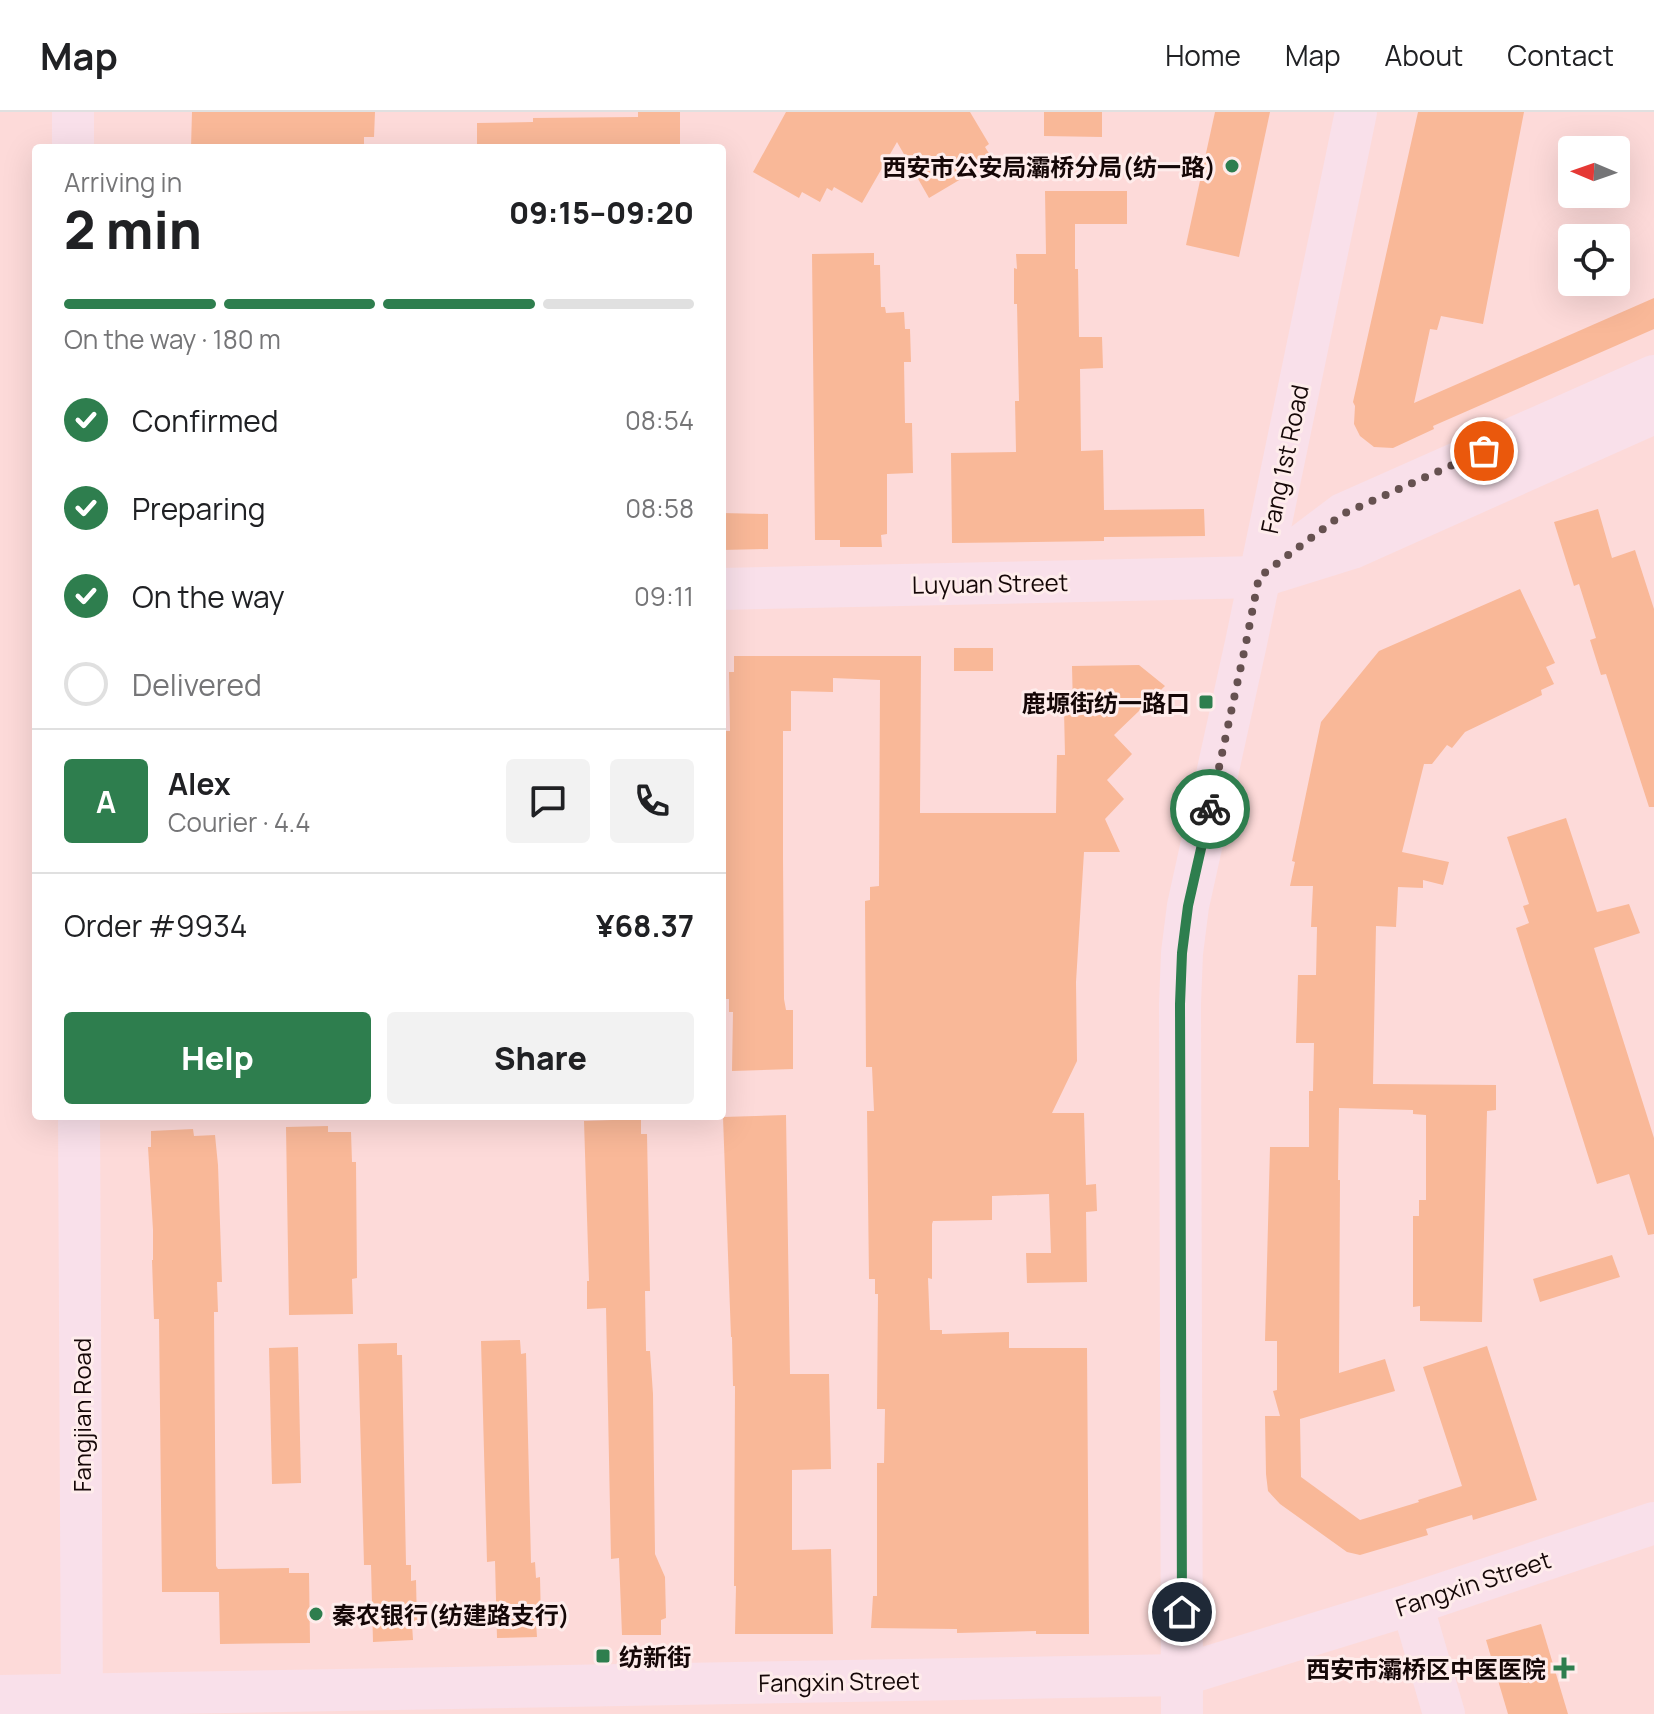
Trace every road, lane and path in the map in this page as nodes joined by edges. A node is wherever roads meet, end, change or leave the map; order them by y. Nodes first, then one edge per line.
1 (73, 112) edge
2 (1356, 112) edge
3 (73, 144) edge
4 (1654, 376) edge
5 (1654, 413) edge
6 (1259, 577) junction
7 (726, 589) edge
8 (79, 1120) edge
9 (1654, 1523) edge
10 (1412, 1604) junction
11 (1182, 1694) edge
12 (0, 1696) edge
13 (82, 1705) edge
14 (1444, 1714) edge

1 - 3 street
2 - 6 street, Fang 1st Road
4 - 6 street
5 - 6 street, Luyuan Street
6 - 7 street, Luyuan Street
6 - 11 street, Fang 1st Road
8 - 13 street, Fangjian Road
9 - 10 street, Fangxin Street
10 - 11 street, Fangxin Street
10 - 14 street
11 - 13 street, Fangxin Street
12 - 13 street, Fangxin Street

